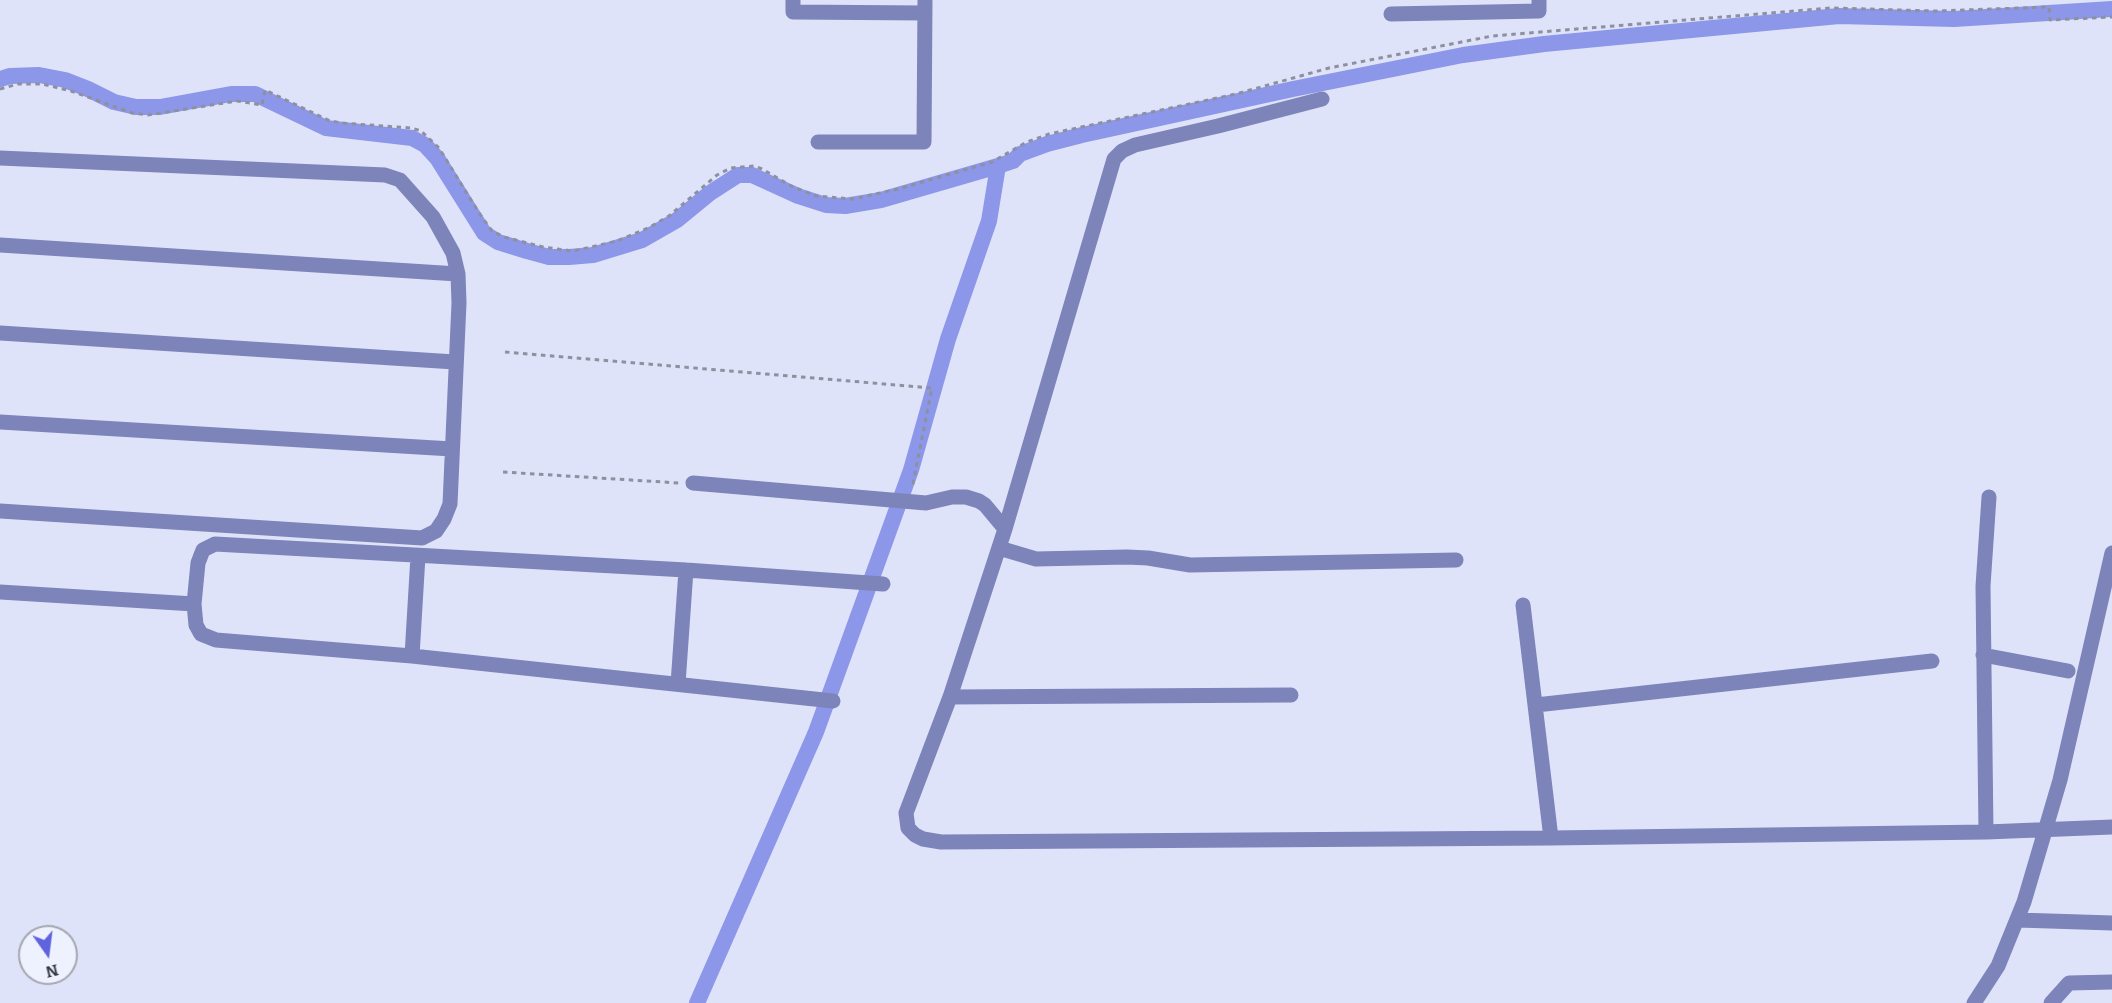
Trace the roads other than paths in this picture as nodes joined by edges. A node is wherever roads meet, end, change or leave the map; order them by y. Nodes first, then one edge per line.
1 (793, 0) edge
2 (1539, 0) edge
3 (925, 7) edge
4 (1391, 14) dead end
5 (1322, 99) dead end
6 (818, 142) dead end
7 (0, 158) edge
8 (0, 245) edge
9 (458, 274) junction
10 (0, 333) edge
11 (455, 362) junction
12 (0, 422) edge
13 (452, 449) junction
14 (693, 483) road end
15 (1989, 497) dead end
16 (0, 511) edge
17 (1005, 530) junction
18 (999, 548) junction
19 (2112, 553) edge
20 (418, 556) junction
21 (1456, 560) dead end
22 (686, 570) junction
23 (883, 584) dead end
24 (0, 592) edge
25 (194, 604) junction
26 (1523, 605) dead end
27 (1983, 655) junction
28 (412, 656) junction
29 (1932, 662) dead end
30 (2068, 671) dead end
31 (678, 684) junction
32 (1291, 695) dead end
33 (950, 697) junction
34 (833, 700) dead end
35 (1536, 705) junction
36 (2112, 827) edge
37 (2046, 829) junction
38 (1986, 832) junction
39 (1551, 838) junction
40 (2018, 920) junction
41 (2112, 923) edge
42 (2112, 982) edge
43 (1974, 1003) edge
44 (2051, 1003) edge

1 - 3 street
2 - 4 street
3 - 6 street
5 - 17 street
7 - 9 street
8 - 9 street
9 - 11 street
10 - 11 street
11 - 13 street
12 - 13 street
13 - 16 street
14 - 17 street
15 - 27 street
17 - 18 street
18 - 21 street
18 - 33 street
19 - 37 street
20 - 22 street
20 - 25 street
20 - 28 street
22 - 23 street
22 - 31 street
24 - 25 street
25 - 28 street
26 - 35 street
27 - 30 street
27 - 38 street
28 - 31 street
29 - 35 street
31 - 34 street
32 - 33 street
33 - 39 street
35 - 39 street
36 - 37 street
37 - 38 street
37 - 40 street
38 - 39 street
40 - 41 street
40 - 43 street
42 - 44 street

